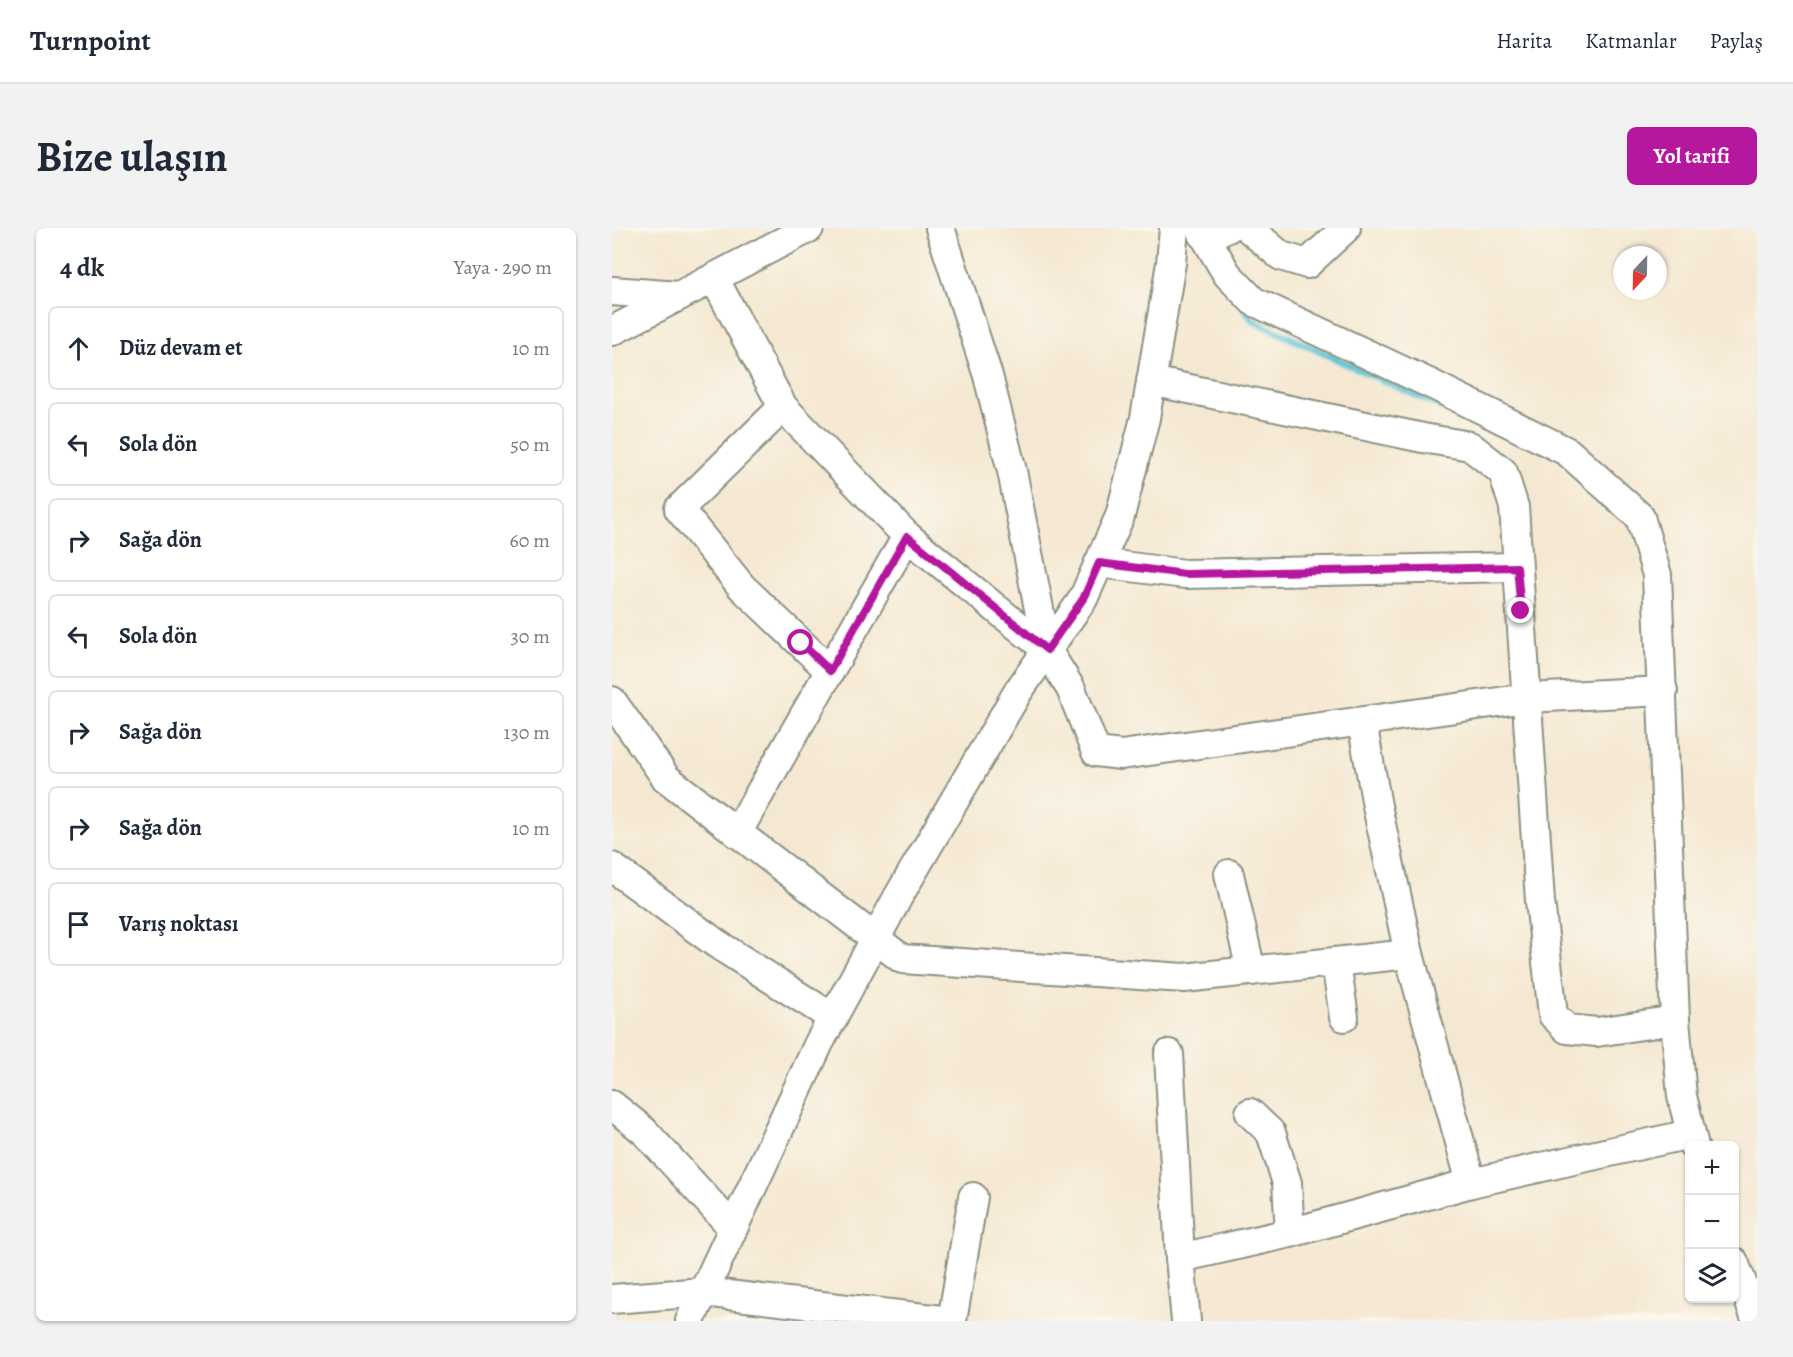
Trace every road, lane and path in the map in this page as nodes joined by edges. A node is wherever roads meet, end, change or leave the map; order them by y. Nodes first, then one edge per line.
1 (809, 228) edge
2 (940, 228) edge
3 (1174, 228) edge
4 (1248, 228) edge
5 (1346, 228) edge
6 (1210, 230) edge
7 (714, 278) junction
8 (612, 291) edge
9 (679, 297) junction
10 (612, 331) edge
11 (1151, 381) junction
12 (783, 407) junction
13 (907, 536) junction
14 (1099, 563) junction
15 (1517, 567) junction
16 (1047, 650) junction
17 (830, 671) junction
18 (1663, 691) junction
19 (1527, 698) junction
20 (612, 701) edge
21 (1362, 722) junction
22 (737, 833) junction
23 (612, 867) edge
24 (1229, 874) dead end
25 (875, 940) junction
26 (1410, 954) junction
27 (1336, 962) junction
28 (1251, 971) junction
29 (1344, 1017) dead end
30 (833, 1018) junction
31 (1675, 1020) junction
32 (1169, 1054) dead end
33 (612, 1105) edge
34 (1250, 1113) dead end
35 (1692, 1140) edge
36 (1471, 1183) junction
37 (973, 1197) dead end
38 (732, 1227) junction
39 (1290, 1233) junction
40 (1180, 1258) junction
41 (1739, 1276) edge
42 (703, 1292) junction
43 (612, 1299) edge
44 (690, 1321) edge
45 (951, 1321) edge
46 (1186, 1321) edge
47 (1757, 1321) edge

1 - 7 street
2 - 16 street
3 - 11 street
4 - 5 street
6 - 18 street
7 - 9 street
7 - 12 street
8 - 9 street
9 - 10 street
11 - 14 street
11 - 15 street
12 - 13 street
12 - 17 street
13 - 16 street
13 - 17 street
14 - 15 street
14 - 16 street
15 - 19 street
16 - 21 street
16 - 25 street
17 - 22 street
18 - 19 street
18 - 31 street
19 - 21 street
19 - 31 street
20 - 22 street
21 - 26 street
22 - 25 street
23 - 30 street
24 - 28 street
25 - 28 street
25 - 30 street
26 - 27 street
26 - 36 street
27 - 28 street
27 - 29 street
30 - 38 street
31 - 35 street
32 - 40 street
33 - 38 street
34 - 39 street
35 - 36 street
36 - 39 street
37 - 45 street
38 - 42 street
39 - 40 street
40 - 46 street
41 - 47 street
42 - 43 street
42 - 44 street
42 - 45 street

